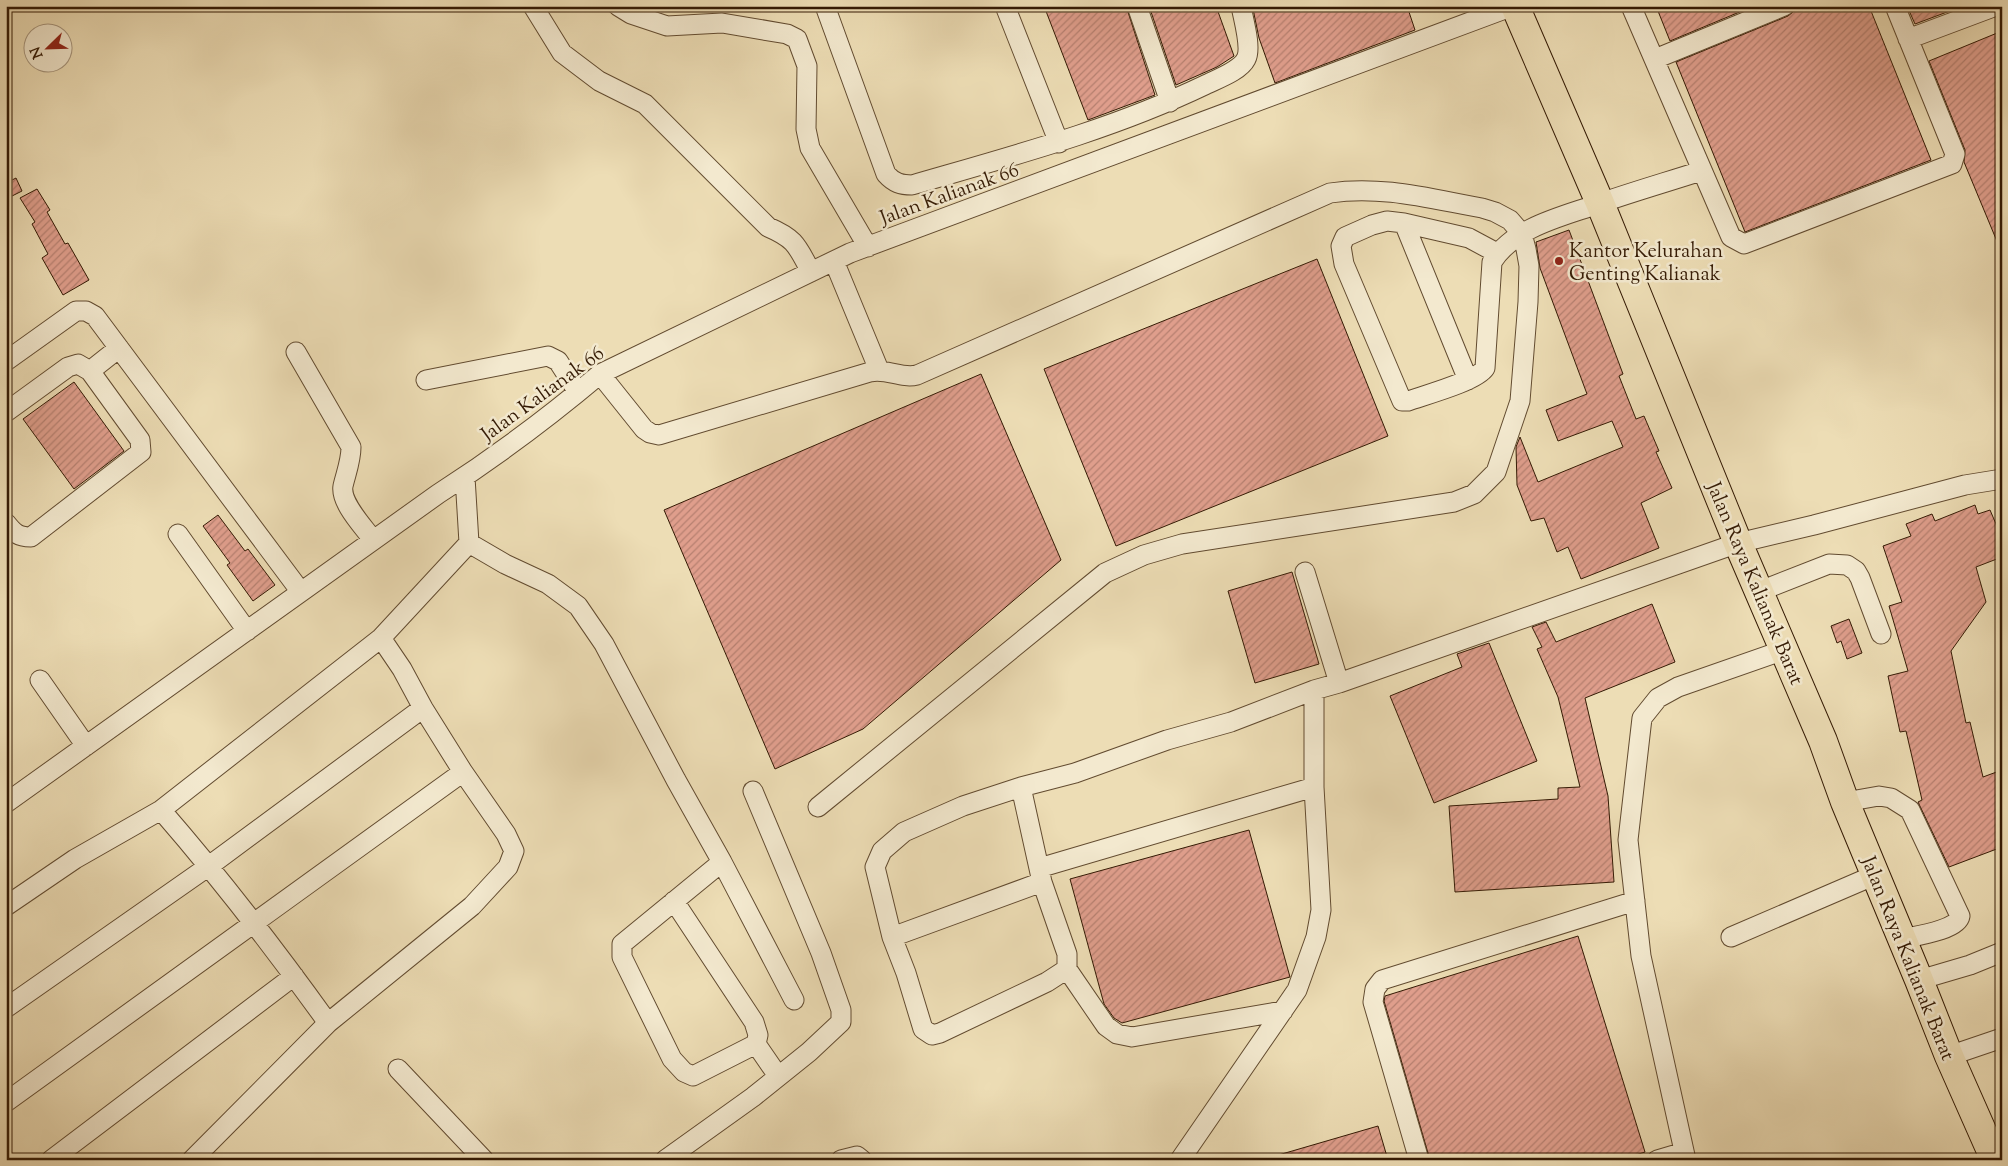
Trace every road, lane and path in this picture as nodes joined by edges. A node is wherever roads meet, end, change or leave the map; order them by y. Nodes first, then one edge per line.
1 (533, 6) edge
2 (618, 6) edge
3 (825, 6) edge
4 (1005, 6) edge
5 (1137, 6) edge
6 (1241, 6) edge
7 (1514, 6) edge
8 (1631, 6) edge
9 (1784, 6) edge
10 (1895, 6) edge
11 (1996, 6) edge
12 (1908, 39) junction
13 (1655, 59) junction
14 (1170, 102) junction
15 (1060, 143) junction
16 (1701, 171) junction
17 (1600, 204) junction
18 (1404, 223) junction
19 (1522, 234) junction
20 (868, 247) junction
21 (1497, 253) junction
22 (834, 261) junction
23 (811, 272) junction
24 (119, 348) junction
25 (296, 352) dead end
26 (6, 361) edge
27 (879, 370) junction
28 (90, 371) junction
29 (600, 374) junction
30 (426, 380) dead end
31 (1468, 380) junction
32 (578, 392) junction
33 (6, 412) edge
34 (465, 477) junction
35 (2002, 479) edge
36 (6, 523) edge
37 (178, 534) dead end
38 (373, 540) junction
39 (1738, 542) junction
40 (469, 543) junction
41 (1305, 572) dead end
42 (1760, 591) junction
43 (301, 592) junction
44 (247, 631) junction
45 (1881, 634) dead end
46 (381, 638) junction
47 (1784, 650) junction
48 (40, 680) dead end
49 (1340, 683) junction
50 (1314, 690) junction
51 (423, 708) junction
52 (86, 746) junction
53 (463, 772) junction
54 (1021, 787) junction
55 (1314, 787) junction
56 (753, 791) dead end
57 (1845, 802) junction
58 (6, 803) edge
59 (818, 807) dead end
60 (161, 810) junction
61 (722, 862) junction
62 (209, 866) junction
63 (1040, 875) junction
64 (1875, 875) junction
65 (674, 901) junction
66 (1635, 901) junction
67 (6, 906) edge
68 (254, 923) junction
69 (892, 937) junction
70 (1731, 937) dead end
71 (1902, 939) junction
72 (2002, 952) edge
73 (1067, 969) junction
74 (294, 976) junction
75 (1919, 980) junction
76 (794, 1000) dead end
77 (6, 1008) edge
78 (1283, 1011) junction
79 (328, 1023) junction
80 (2002, 1038) edge
81 (756, 1044) junction
82 (1949, 1056) junction
83 (398, 1069) dead end
84 (778, 1076) junction
85 (6, 1102) edge
86 (1685, 1156) edge
87 (51, 1160) edge
88 (192, 1160) edge
89 (484, 1160) edge
90 (665, 1160) edge
91 (841, 1160) edge
92 (862, 1160) edge
93 (1180, 1160) edge
94 (1419, 1160) edge
95 (1657, 1160) edge
96 (1995, 1160) edge

1 - 23 lane
2 - 20 lane
3 - 15 lane
4 - 15 lane
5 - 14 lane
6 - 14 lane
7 - 17 highway, Jalan Raya Kalianak Barat
7 - 20 lane, Jalan Kalianak 66
8 - 13 lane
9 - 13 lane
10 - 12 lane
11 - 12 lane
12 - 16 lane
13 - 16 lane
14 - 15 lane
16 - 17 lane
17 - 19 lane
17 - 39 highway, Jalan Raya Kalianak Barat
18 - 21 lane
18 - 31 lane
18 - 31 lane
19 - 21 lane
19 - 27 lane
19 - 59 lane
20 - 22 lane, Jalan Kalianak 66
21 - 31 lane
22 - 23 lane, Jalan Kalianak 66
22 - 27 lane
23 - 29 lane, Jalan Kalianak 66
24 - 26 lane
24 - 28 lane
24 - 43 lane
25 - 38 lane
27 - 29 lane
28 - 33 lane
28 - 36 lane
29 - 32 lane, Jalan Kalianak 66
30 - 32 lane
32 - 34 lane, Jalan Kalianak 66
34 - 38 lane, Jalan Kalianak 66
34 - 40 lane
35 - 39 lane
37 - 44 lane
38 - 43 lane, Jalan Kalianak 66
39 - 42 highway, Jalan Raya Kalianak Barat
39 - 49 lane
40 - 46 lane
40 - 61 lane
41 - 49 lane
42 - 45 lane
42 - 47 highway, Jalan Raya Kalianak Barat
43 - 44 lane, Jalan Kalianak 66
44 - 52 lane, Jalan Kalianak 66
46 - 51 lane
46 - 60 lane
47 - 57 highway, Jalan Raya Kalianak Barat
47 - 66 lane
48 - 52 lane
49 - 50 lane
50 - 54 lane
50 - 55 lane
51 - 53 lane
51 - 62 lane
52 - 58 lane, Jalan Kalianak 66
53 - 68 lane
53 - 79 lane
54 - 63 lane
54 - 69 lane
55 - 63 lane
55 - 78 lane
56 - 84 lane
57 - 64 highway, Jalan Raya Kalianak Barat
57 - 71 lane
60 - 62 lane
60 - 67 lane
61 - 65 lane
61 - 76 lane
62 - 68 lane
62 - 77 lane
63 - 69 lane
63 - 73 lane
64 - 70 lane
64 - 71 highway, Jalan Raya Kalianak Barat
65 - 81 lane
65 - 81 lane
66 - 86 lane
66 - 94 lane
68 - 74 lane
68 - 85 lane
69 - 73 lane
71 - 75 highway, Jalan Raya Kalianak Barat
72 - 75 lane
73 - 78 lane
74 - 79 lane
74 - 87 lane
75 - 82 highway, Jalan Raya Kalianak Barat
78 - 93 lane
79 - 88 lane
80 - 82 lane
81 - 84 lane
82 - 96 highway, Jalan Raya Kalianak Barat
83 - 89 lane
84 - 90 lane
86 - 95 lane
91 - 92 lane

